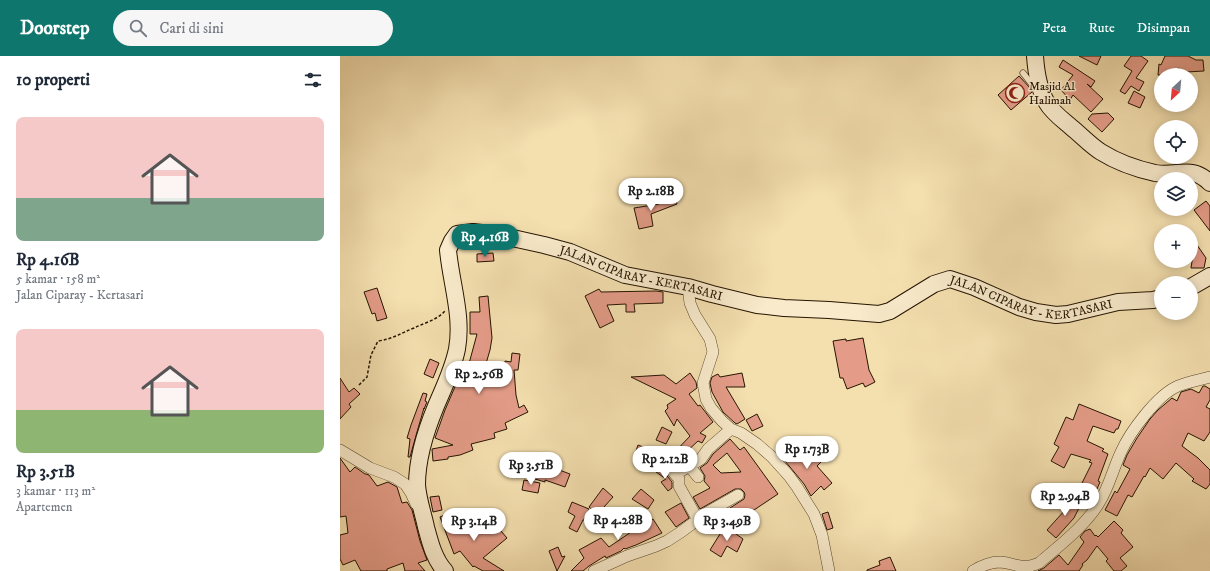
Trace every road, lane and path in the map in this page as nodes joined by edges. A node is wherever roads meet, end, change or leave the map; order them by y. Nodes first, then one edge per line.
1 (1035, 56) edge
2 (1022, 73) dead end
3 (1040, 85) junction
4 (1210, 183) edge
5 (1210, 276) edge
6 (1198, 283) edge
7 (688, 287) junction
8 (1154, 300) edge
9 (447, 308) dead end
10 (1210, 377) edge
11 (359, 386) dead end
12 (731, 429) junction
13 (340, 450) edge
14 (688, 466) junction
15 (683, 492) junction
16 (738, 495) dead end
17 (423, 514) junction
18 (698, 520) junction
19 (445, 571) edge
20 (594, 571) edge
21 (829, 571) edge
22 (973, 571) edge

1 - 3 main road
2 - 3 lane
3 - 4 main road
5 - 6 main road
7 - 8 main road, JALAN CIPARAY - KERTASARI
7 - 12 street
7 - 17 main road, JALAN CIPARAY - KERTASARI
9 - 11 path
10 - 22 street
12 - 14 street
12 - 21 street
13 - 17 street
14 - 15 street
14 - 15 street
15 - 18 street
16 - 18 street
17 - 19 main road, JALAN CIPARAY - KERTASARI
18 - 20 street

